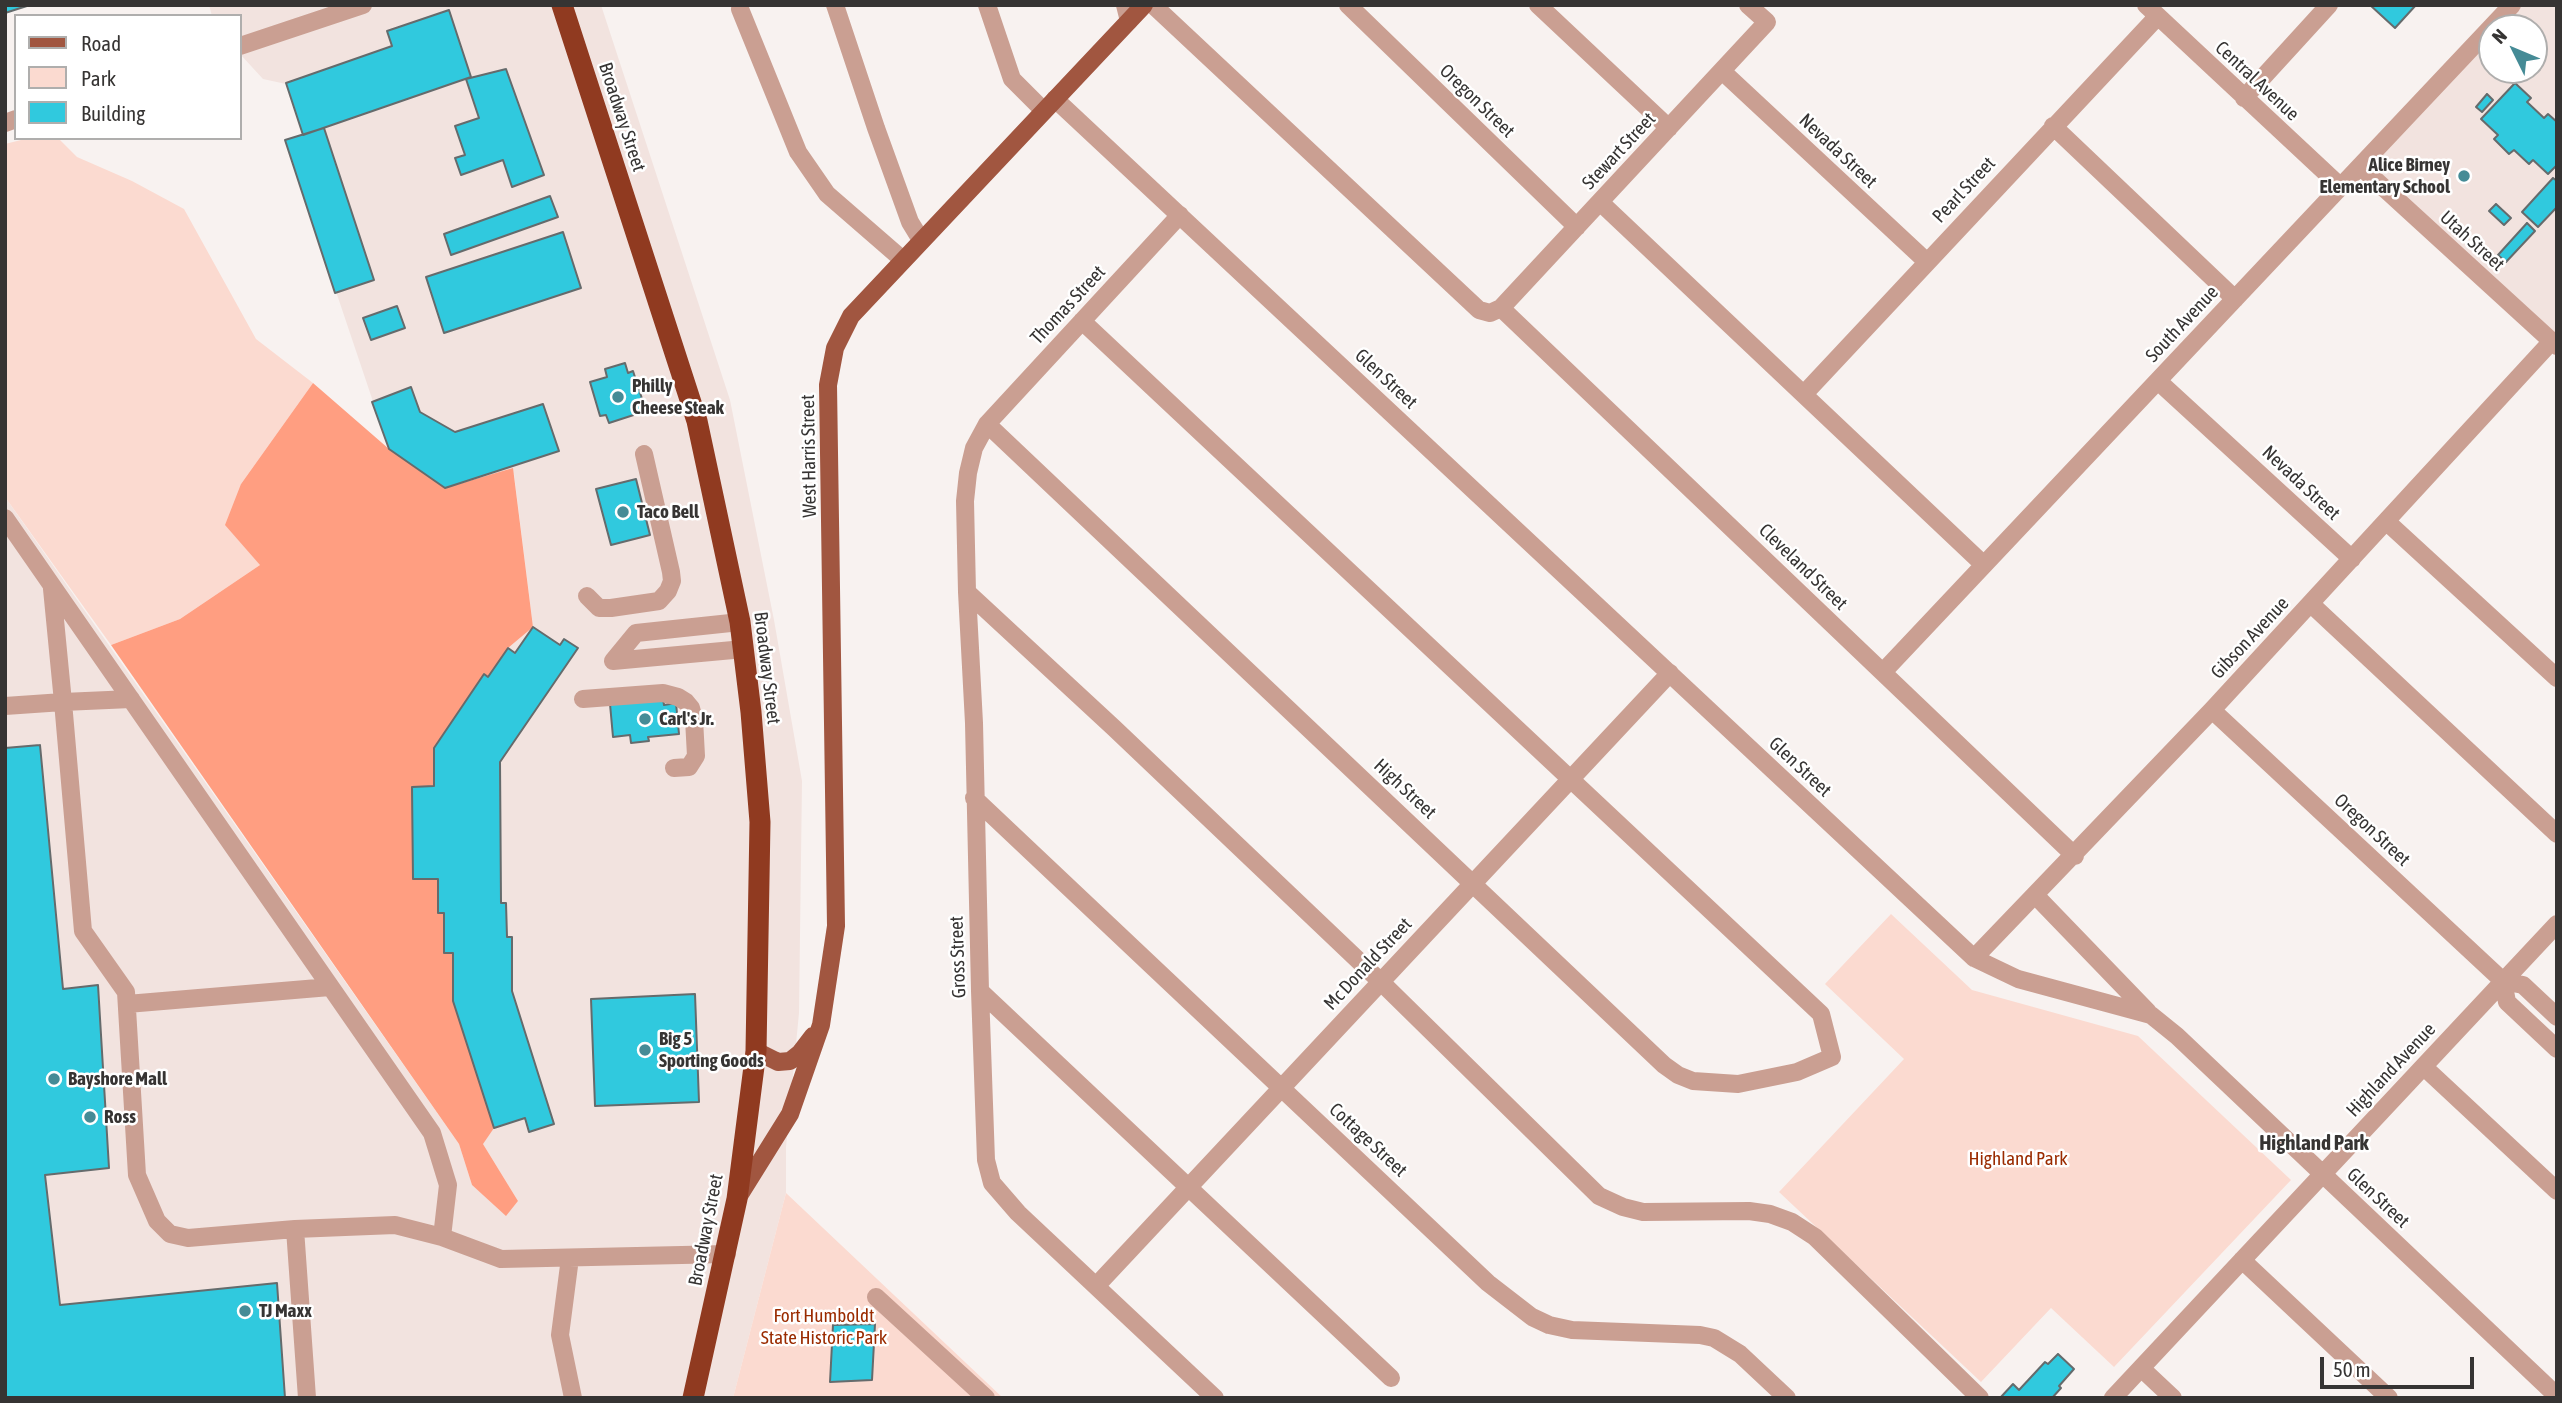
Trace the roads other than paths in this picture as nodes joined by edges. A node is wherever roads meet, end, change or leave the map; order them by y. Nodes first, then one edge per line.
1 (363, 5) edge
2 (562, 5) edge
3 (835, 5) edge
4 (987, 5) edge
5 (1144, 5) edge
6 (1153, 5) edge
7 (1348, 5) edge
8 (1538, 5) edge
9 (1748, 5) edge
10 (2329, 5) edge
11 (2512, 5) edge
12 (740, 9) dead end
13 (2152, 11) edge
14 (1127, 13) edge
15 (242, 45) edge
16 (1721, 71) junction
17 (2244, 98) junction
18 (1050, 105) junction
19 (2053, 126) junction
20 (1669, 128) junction
21 (2360, 166) junction
22 (2341, 187) junction
23 (1600, 202) junction
24 (1180, 215) junction
25 (1577, 227) junction
26 (921, 240) junction
27 (903, 260) junction
28 (1926, 261) junction
29 (2235, 299) junction
30 (1502, 308) junction
31 (1082, 321) junction
32 (2554, 344) edge
33 (2158, 381) junction
34 (1804, 394) junction
35 (988, 424) junction
36 (644, 454) dead end
37 (5, 518) edge
38 (2387, 522) junction
39 (2352, 559) junction
40 (1984, 565) junction
41 (52, 585) junction
42 (967, 592) junction
43 (587, 596) dead end
44 (2311, 604) junction
45 (740, 622) junction
46 (744, 649) junction
47 (1883, 672) junction
48 (1670, 673) junction
49 (2557, 678) edge
50 (131, 699) junction
51 (583, 699) dead end
52 (63, 702) junction
53 (5, 706) edge
54 (2212, 710) junction
55 (674, 768) dead end
56 (1571, 779) junction
57 (974, 798) junction
58 (2557, 834) edge
59 (2074, 856) junction
60 (1474, 884) junction
61 (2036, 896) junction
62 (2557, 924) edge
63 (1975, 958) junction
64 (1380, 981) junction
65 (2503, 981) junction
66 (330, 987) junction
67 (980, 991) junction
68 (127, 1004) junction
69 (2151, 1015) junction
70 (2557, 1017) edge
71 (821, 1025) junction
72 (2557, 1049) edge
73 (756, 1051) junction
74 (2424, 1067) junction
75 (1281, 1087) junction
76 (2322, 1174) junction
77 (1188, 1188) junction
78 (2557, 1191) edge
79 (737, 1199) junction
80 (295, 1228) junction
81 (442, 1237) junction
82 (727, 1254) junction
83 (570, 1258) junction
84 (2242, 1260) junction
85 (1097, 1285) junction
86 (876, 1297) dead end
87 (2141, 1368) junction
88 (1391, 1378) dead end
89 (2557, 1396) edge
90 (307, 1398) edge
91 (573, 1398) edge
92 (693, 1398) edge
93 (986, 1398) edge
94 (1215, 1398) edge
95 (1787, 1398) edge
96 (1980, 1398) edge
97 (2113, 1398) edge
98 (2173, 1398) edge
99 (2389, 1398) edge

1 - 15 street
2 - 45 highway, Broadway Street
3 - 26 street
4 - 18 street, Glen Street
5 - 14 main road, West Harris Street
6 - 30 street
7 - 25 street, Oregon Street
8 - 20 street
9 - 16 street, Stewart Street
10 - 17 street
11 - 21 street, South Avenue
12 - 27 street
13 - 17 street, Central Avenue
13 - 19 street, Pearl Street
14 - 18 main road, West Harris Street
16 - 20 street, Stewart Street
16 - 28 street, Nevada Street
17 - 22 street, Central Avenue
18 - 24 street, Glen Street
18 - 26 main road, West Harris Street
19 - 28 street, Pearl Street
19 - 29 street
20 - 23 street, Stewart Street
21 - 22 street, South Avenue
21 - 32 street, Utah Street
22 - 29 street, South Avenue
23 - 25 street, Stewart Street
23 - 34 street
24 - 31 street, Thomas Street
24 - 48 street, Glen Street
25 - 30 street, Stewart Street
26 - 27 main road, West Harris Street
27 - 71 main road, West Harris Street
28 - 34 street, Pearl Street
29 - 33 street, South Avenue
30 - 47 street, Cleveland Street
31 - 35 street, Thomas Street
31 - 56 street
32 - 38 street, Gibson Avenue
33 - 39 street, Nevada Street
33 - 40 street, South Avenue
34 - 40 street
35 - 42 street, Gross Street
35 - 60 street, High Street
36 - 43 street
37 - 41 street
38 - 39 street, Gibson Avenue
38 - 49 street
39 - 44 street, Gibson Avenue
40 - 47 street, South Avenue
41 - 50 street
41 - 52 street
42 - 57 street, Gross Street
42 - 64 street
44 - 54 street, Gibson Avenue
44 - 58 street
45 - 46 highway, Broadway Street
45 - 46 street
46 - 73 highway, Broadway Street
47 - 59 street, Cleveland Street
48 - 56 street, Mc Donald Street
48 - 63 street, Glen Street
50 - 52 street
50 - 66 street
51 - 55 street
52 - 53 street
52 - 68 street
54 - 59 street, Gibson Avenue
54 - 65 street, Oregon Street
56 - 60 street, Mc Donald Street
56 - 60 street, High Street
57 - 67 street, Gross Street
57 - 75 street, Cottage Street
59 - 61 street, Gibson Avenue
60 - 64 street, Mc Donald Street
61 - 63 street, Gibson Avenue
61 - 69 street
62 - 65 street, Highland Avenue
63 - 69 street, Glen Street
64 - 75 street, Mc Donald Street
64 - 96 street
65 - 70 street, Oregon Street
65 - 72 street, Oregon Street
65 - 74 street, Highland Avenue
66 - 68 street
66 - 81 street
67 - 77 street
67 - 85 street, Gross Street
68 - 80 street
69 - 76 street, Glen Street
71 - 73 main road, West Harris Street
71 - 79 main road, West Harris Street
73 - 79 highway, Broadway Street
74 - 76 street, Highland Avenue
74 - 78 street
75 - 77 street, Mc Donald Street
75 - 95 street, Cottage Street
76 - 84 street, Highland Avenue
76 - 89 street, Glen Street
77 - 85 street, Mc Donald Street
77 - 88 street
79 - 82 highway, Broadway Street
80 - 81 street
80 - 90 street
81 - 83 street
82 - 83 street
82 - 92 highway, Broadway Street
83 - 91 street
84 - 87 street, Highland Avenue
84 - 99 street
85 - 94 street, Gross Street
86 - 93 street
87 - 97 street, Highland Avenue
87 - 98 street

